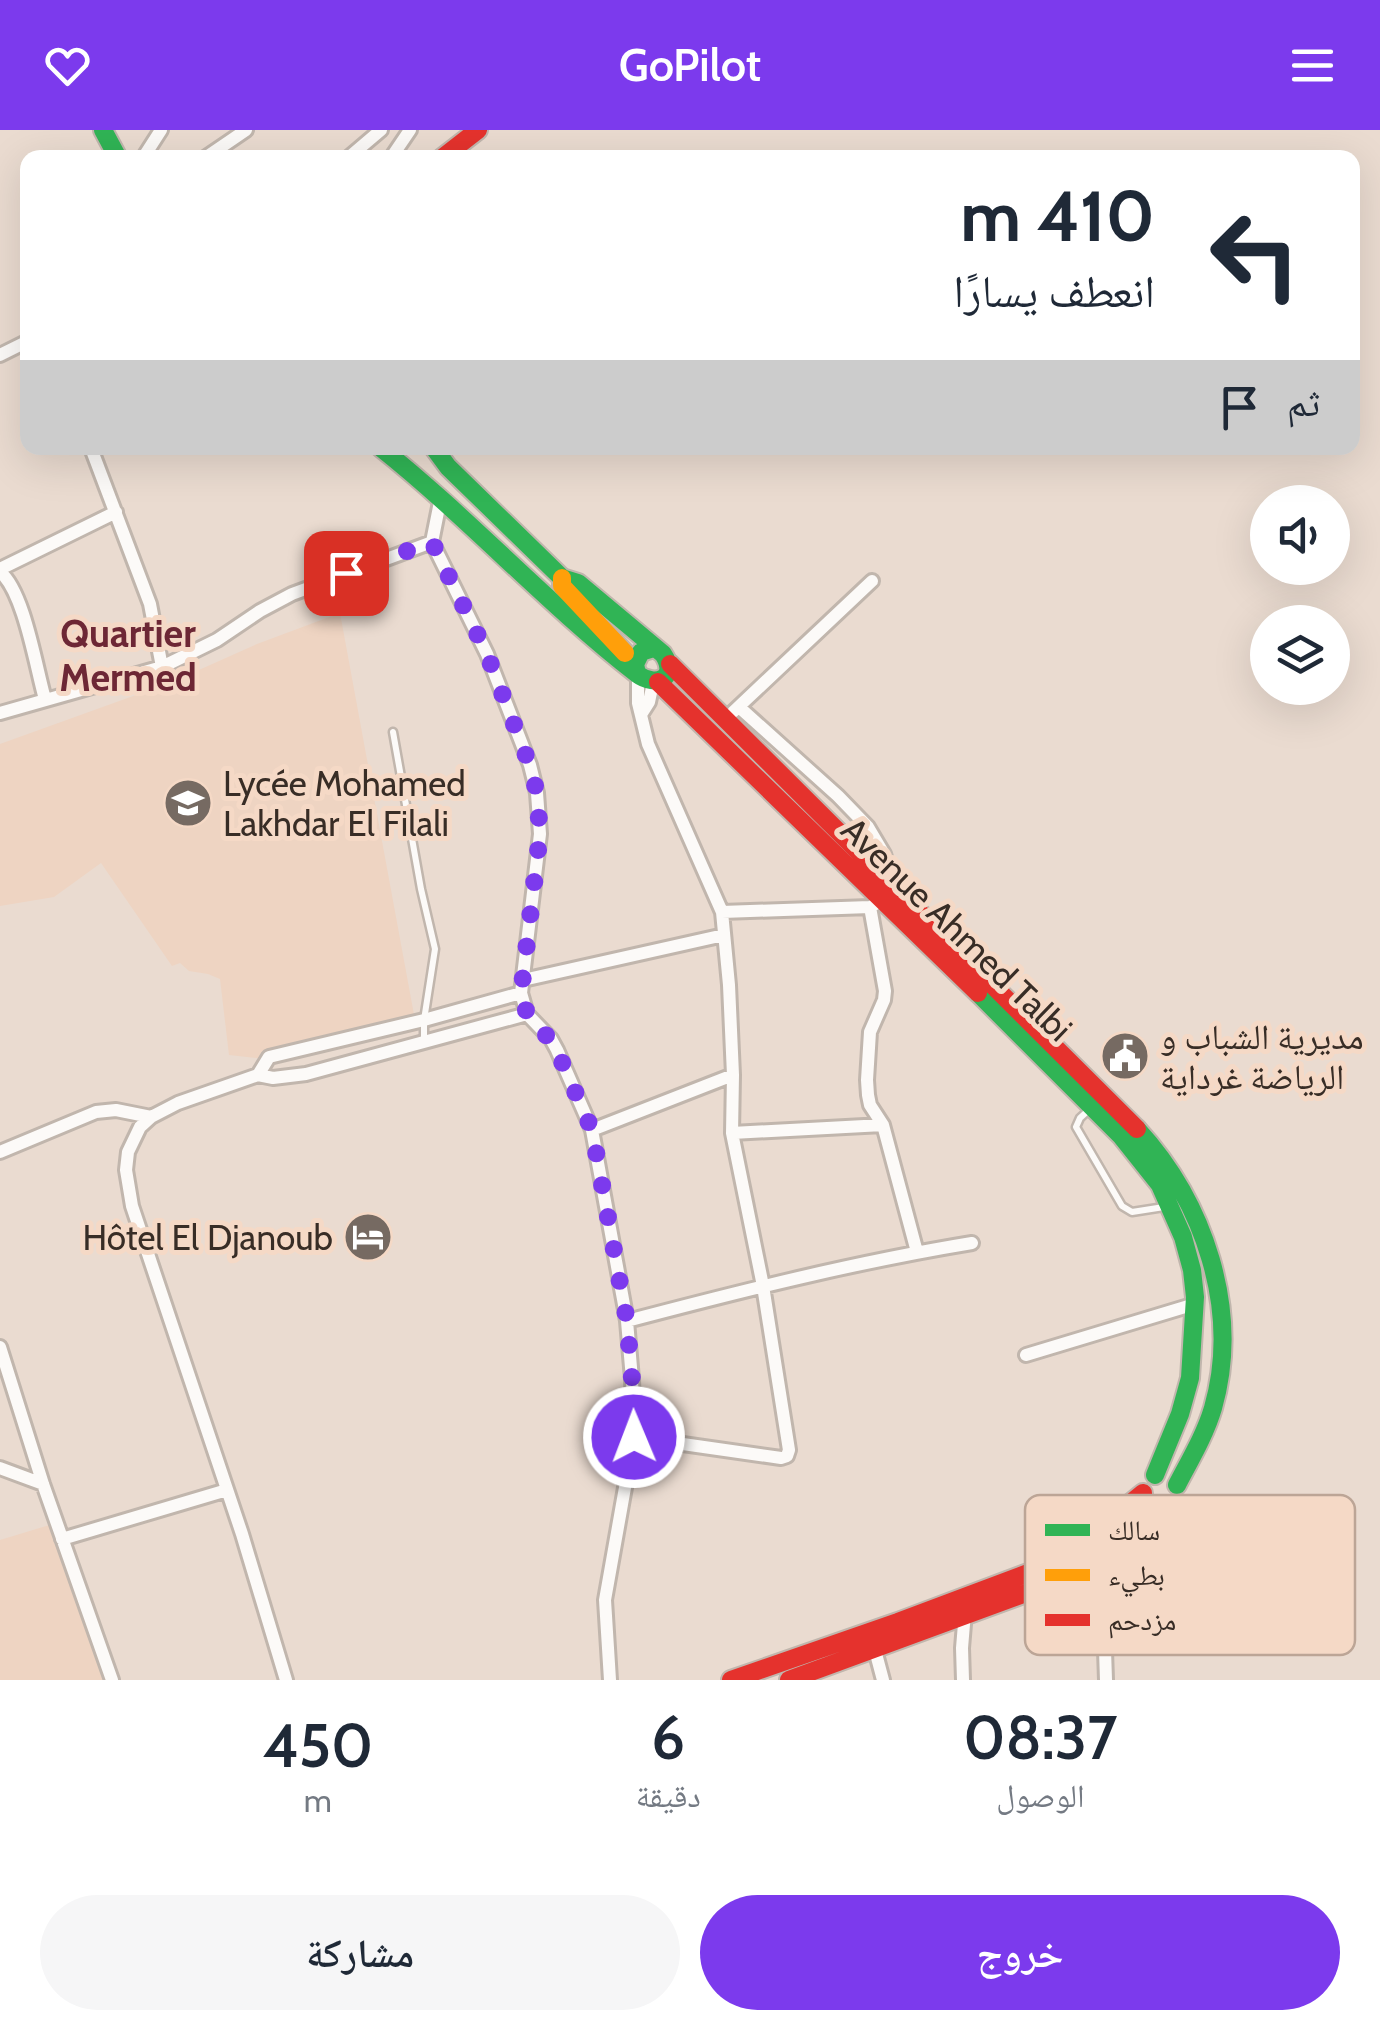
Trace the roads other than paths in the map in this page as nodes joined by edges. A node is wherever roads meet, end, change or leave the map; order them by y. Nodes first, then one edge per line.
1 (246, 130) edge
2 (381, 130) edge
3 (478, 130) edge
4 (217, 150) edge
5 (357, 150) edge
6 (452, 150) edge
7 (94, 455) edge
8 (392, 455) edge
9 (439, 455) edge
10 (441, 497) junction
11 (116, 512) junction
12 (432, 542) junction
13 (0, 571) edge
14 (562, 578) junction
15 (872, 580) dead end
16 (654, 648) junction
17 (670, 664) junction
18 (162, 667) junction
19 (644, 676) junction
20 (45, 699) junction
21 (739, 706) junction
22 (0, 713) edge
23 (724, 720) junction
24 (393, 732) dead end
25 (895, 886) junction
26 (875, 904) junction
27 (722, 912) junction
28 (724, 936) junction
29 (522, 986) junction
30 (527, 1014) junction
31 (424, 1020) junction
32 (424, 1040) junction
33 (258, 1075) junction
34 (734, 1075) junction
35 (1098, 1101) junction
36 (151, 1117) junction
37 (883, 1125) junction
38 (592, 1130) junction
39 (732, 1134) junction
40 (0, 1152) edge
41 (1179, 1202) junction
42 (972, 1244) dead end
43 (917, 1252) junction
44 (764, 1286) junction
45 (1195, 1304) junction
46 (627, 1321) junction
47 (0, 1347) edge
48 (1026, 1355) dead end
49 (634, 1437) junction
50 (0, 1468) edge
51 (1155, 1475) junction
52 (43, 1484) junction
53 (1177, 1485) junction
54 (227, 1490) junction
55 (1143, 1493) joint
56 (1141, 1495) edge
57 (1178, 1495) edge
58 (62, 1539) junction
59 (1025, 1574) edge
60 (1025, 1594) edge
61 (970, 1596) junction
62 (964, 1617) junction
63 (875, 1650) junction
64 (1105, 1655) edge
65 (112, 1680) edge
66 (286, 1680) edge
67 (610, 1680) edge
68 (730, 1680) edge
69 (789, 1680) edge
70 (884, 1680) edge
71 (963, 1680) edge
72 (1106, 1680) edge

1 - 4 street
2 - 5 street
3 - 6 main road
7 - 11 street
8 - 10 main road
9 - 14 main road
10 - 12 street
10 - 19 main road
11 - 13 street
11 - 18 street
12 - 18 street
12 - 29 street
13 - 20 street
14 - 16 main road
14 - 19 main road
15 - 21 street
16 - 17 main road
16 - 19 main road
17 - 19 main road
17 - 23 main road
18 - 20 street
19 - 26 main road, Avenue Ahmed Talbi
19 - 27 street
20 - 22 street
21 - 23 street
21 - 25 street
23 - 25 main road
24 - 31 lane
25 - 35 main road
26 - 27 street
26 - 35 main road, Avenue Ahmed Talbi
26 - 37 street
27 - 28 street
28 - 29 street
28 - 34 street
29 - 30 street
29 - 31 street
30 - 32 street
30 - 38 street
31 - 32 lane
31 - 33 street
32 - 33 street
33 - 36 street
34 - 38 street
34 - 39 street
35 - 41 main road, Avenue Ahmed Talbi
35 - 41 lane
36 - 40 street
36 - 54 street
37 - 39 street
37 - 43 street
38 - 46 street
39 - 44 street
41 - 45 main road, Avenue Ahmed Talbi
41 - 53 main road
42 - 43 street
43 - 44 street
44 - 46 street
44 - 49 street
45 - 48 street
45 - 51 main road, Avenue Ahmed Talbi
46 - 49 street
47 - 52 street
49 - 67 street
50 - 52 street
51 - 53 main road
51 - 55 main road
52 - 58 street
53 - 57 main road
54 - 58 street
54 - 66 street
55 - 56 main road
58 - 65 street
59 - 61 main road
60 - 62 main road
61 - 62 street
61 - 68 main road
62 - 63 main road
62 - 71 street
63 - 69 main road
63 - 70 street
64 - 72 street

